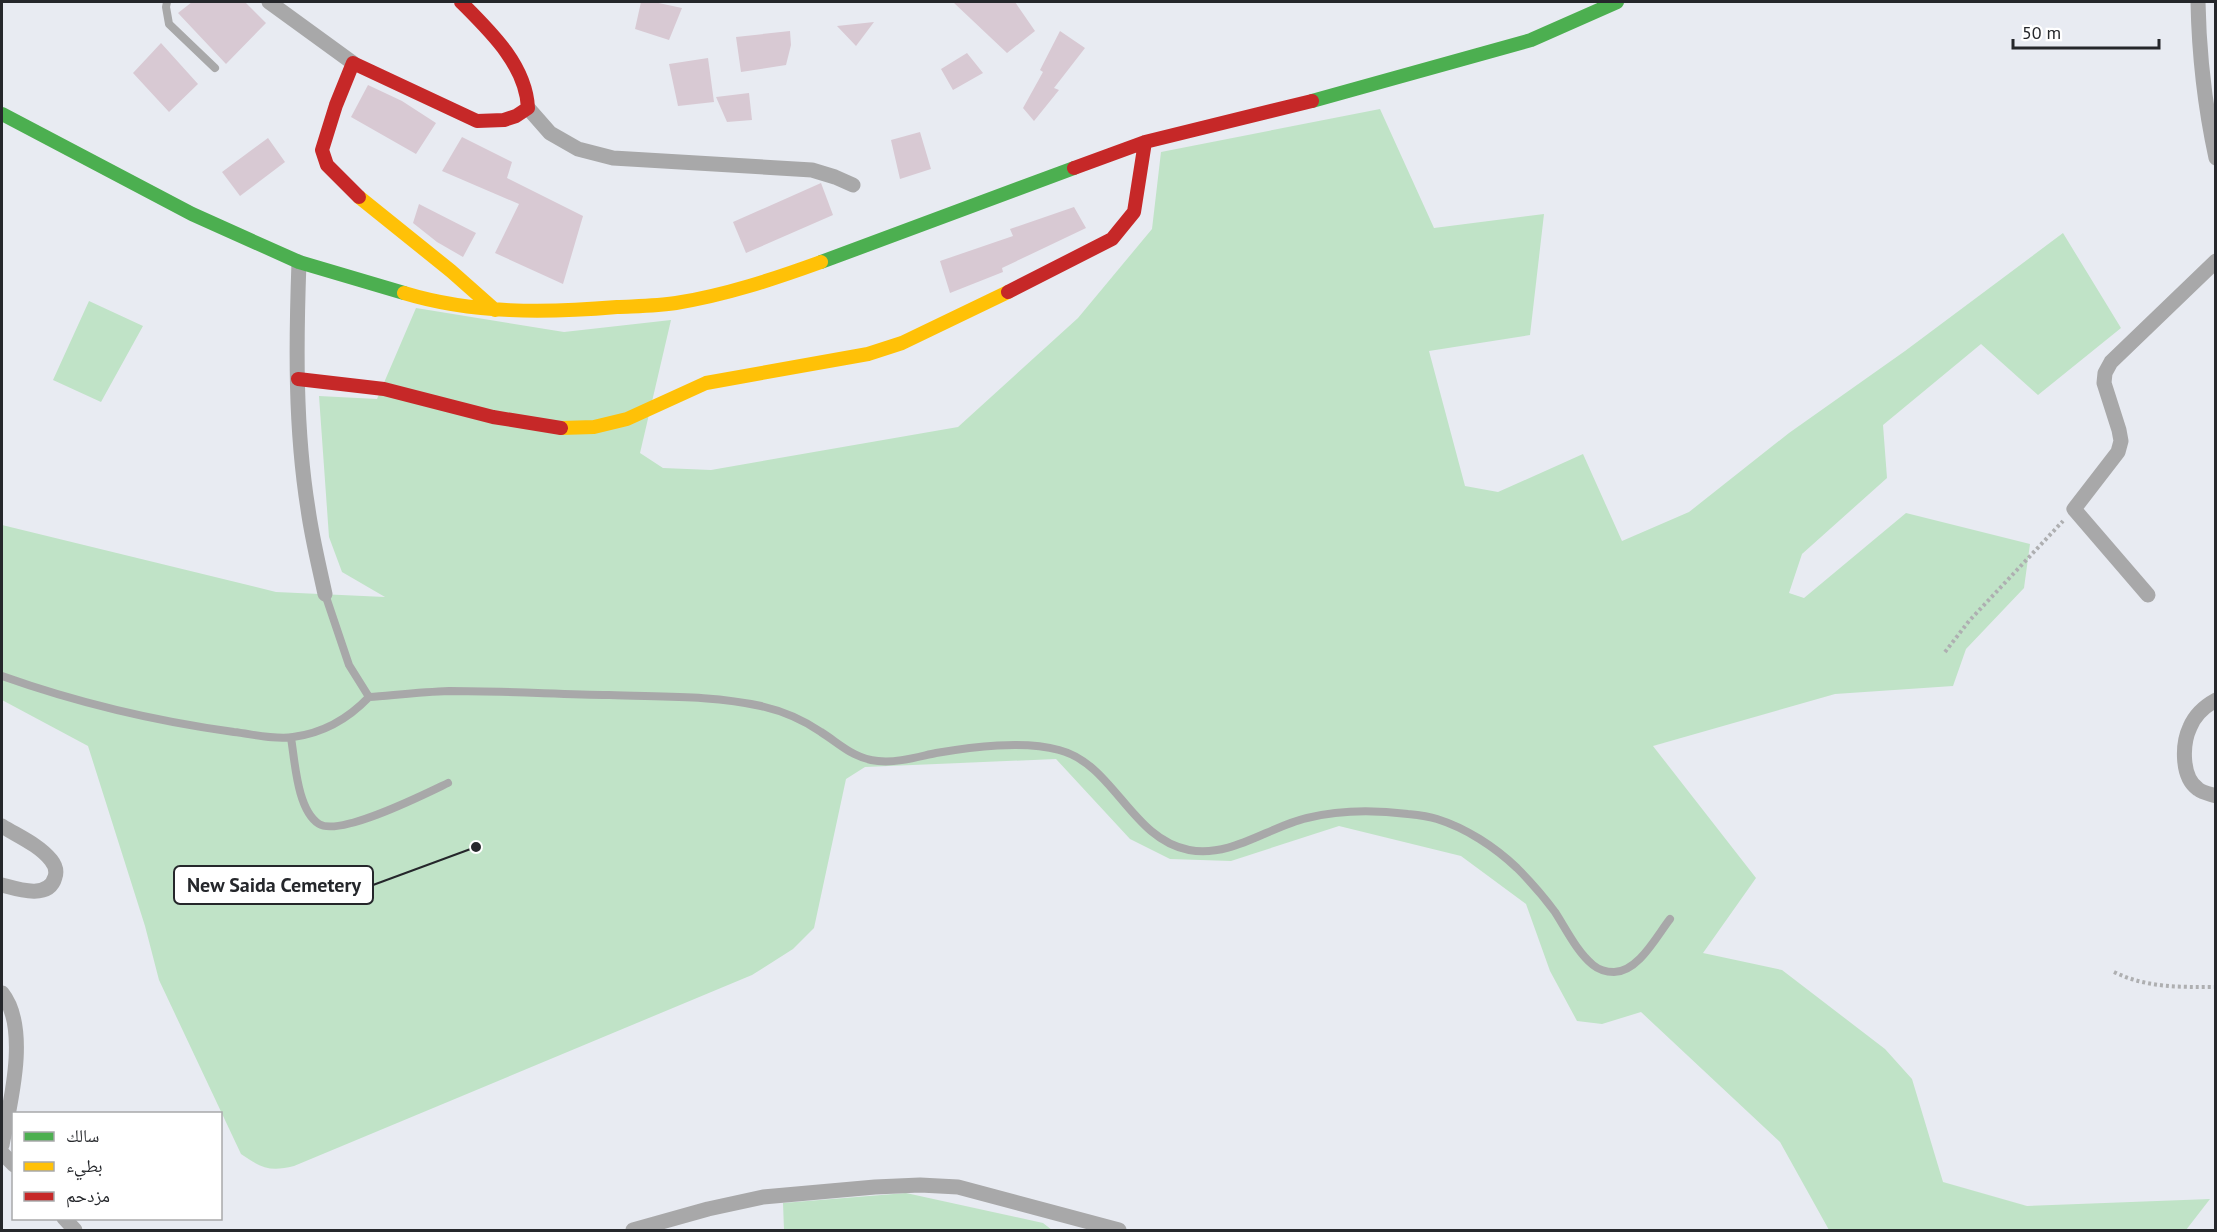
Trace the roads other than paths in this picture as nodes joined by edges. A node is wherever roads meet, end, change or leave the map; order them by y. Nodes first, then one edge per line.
1 (167, 2) edge
2 (268, 2) edge
3 (461, 2) edge
4 (1617, 2) edge
5 (2198, 2) edge
6 (353, 63) junction
7 (215, 68) dead end
8 (528, 108) junction
9 (2, 114) edge
10 (1145, 142) junction
11 (2216, 158) edge
12 (853, 185) dead end
13 (2216, 261) edge
14 (299, 262) junction
15 (495, 310) junction
16 (298, 379) junction
17 (325, 594) joint
18 (2148, 595) dead end
19 (2, 676) edge
20 (369, 697) junction
21 (2216, 699) edge
22 (291, 738) junction
23 (448, 783) dead end
24 (2216, 796) edge
25 (2, 826) edge
26 (2, 885) edge
27 (1670, 919) dead end
28 (2, 993) edge
29 (2, 1145) edge
30 (633, 1230) edge
31 (1119, 1230) edge

1 - 7 lane
2 - 6 street
3 - 8 street
4 - 10 street
5 - 11 street
6 - 8 street
6 - 15 street
8 - 12 street
9 - 14 street
10 - 15 street
10 - 16 street
13 - 18 street
14 - 15 street
14 - 16 street
16 - 17 street
17 - 20 lane
19 - 22 lane
20 - 22 lane
20 - 27 lane
21 - 24 street
22 - 23 lane
25 - 26 street
28 - 29 street
30 - 31 street

